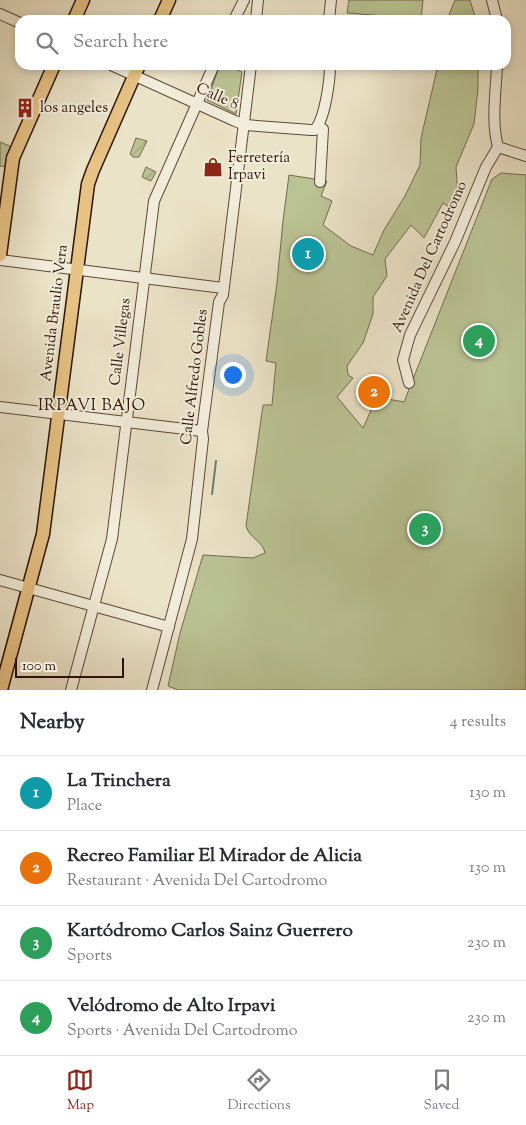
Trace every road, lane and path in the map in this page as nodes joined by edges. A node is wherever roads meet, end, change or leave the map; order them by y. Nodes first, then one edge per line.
1 (83, 0) edge
2 (169, 0) edge
3 (244, 0) edge
4 (258, 0) edge
5 (331, 0) edge
6 (496, 1) edge
7 (0, 14) edge
8 (76, 15) edge
9 (162, 15) edge
10 (236, 15) edge
11 (256, 15) edge
12 (330, 15) edge
13 (497, 15) edge
14 (15, 21) edge
15 (52, 70) edge
16 (137, 70) edge
17 (212, 70) edge
18 (250, 70) edge
19 (330, 70) edge
20 (497, 70) edge
21 (196, 104) junction
22 (245, 124) junction
23 (320, 128) junction
24 (498, 147) junction
25 (526, 156) edge
26 (320, 182) dead end
27 (0, 255) edge
28 (0, 260) edge
29 (77, 270) junction
30 (144, 279) junction
31 (223, 288) junction
32 (409, 383) dead end
33 (0, 406) edge
34 (59, 414) junction
35 (126, 422) junction
36 (202, 431) junction
37 (0, 580) edge
38 (29, 589) junction
39 (94, 607) junction
40 (169, 627) junction
41 (1, 690) edge
42 (71, 690) edge
43 (152, 690) edge

1 - 8 main road
2 - 9 main road
3 - 10 street
4 - 11 street
5 - 12 street
6 - 13 street
7 - 14 street
15 - 27 main road
16 - 21 street, Calle 8
16 - 29 main road, Avenida Braulio Vera
17 - 21 street, Calle Villegas
18 - 22 street, Calle Alfredo Gobles
19 - 23 street
20 - 24 street
21 - 22 street, Calle 8
21 - 30 street, Calle Villegas
22 - 23 street, Calle 8
22 - 31 street, Calle Alfredo Gobles
23 - 26 street
24 - 25 street
24 - 32 street, Avenida Del Cartodromo
28 - 29 street
29 - 30 street
29 - 34 main road, Avenida Braulio Vera
30 - 31 street
30 - 35 street, Calle Villegas
31 - 36 street, Calle Alfredo Gobles
33 - 34 street
34 - 35 street
34 - 38 main road, Avenida Braulio Vera
35 - 36 street
35 - 39 street, Calle Villegas
36 - 40 street, Calle Alfredo Gobles
37 - 38 street
38 - 39 street
38 - 41 main road, Avenida Braulio Vera
39 - 40 street
39 - 42 street, Calle Villegas
40 - 43 street, Calle Alfredo Gobles

